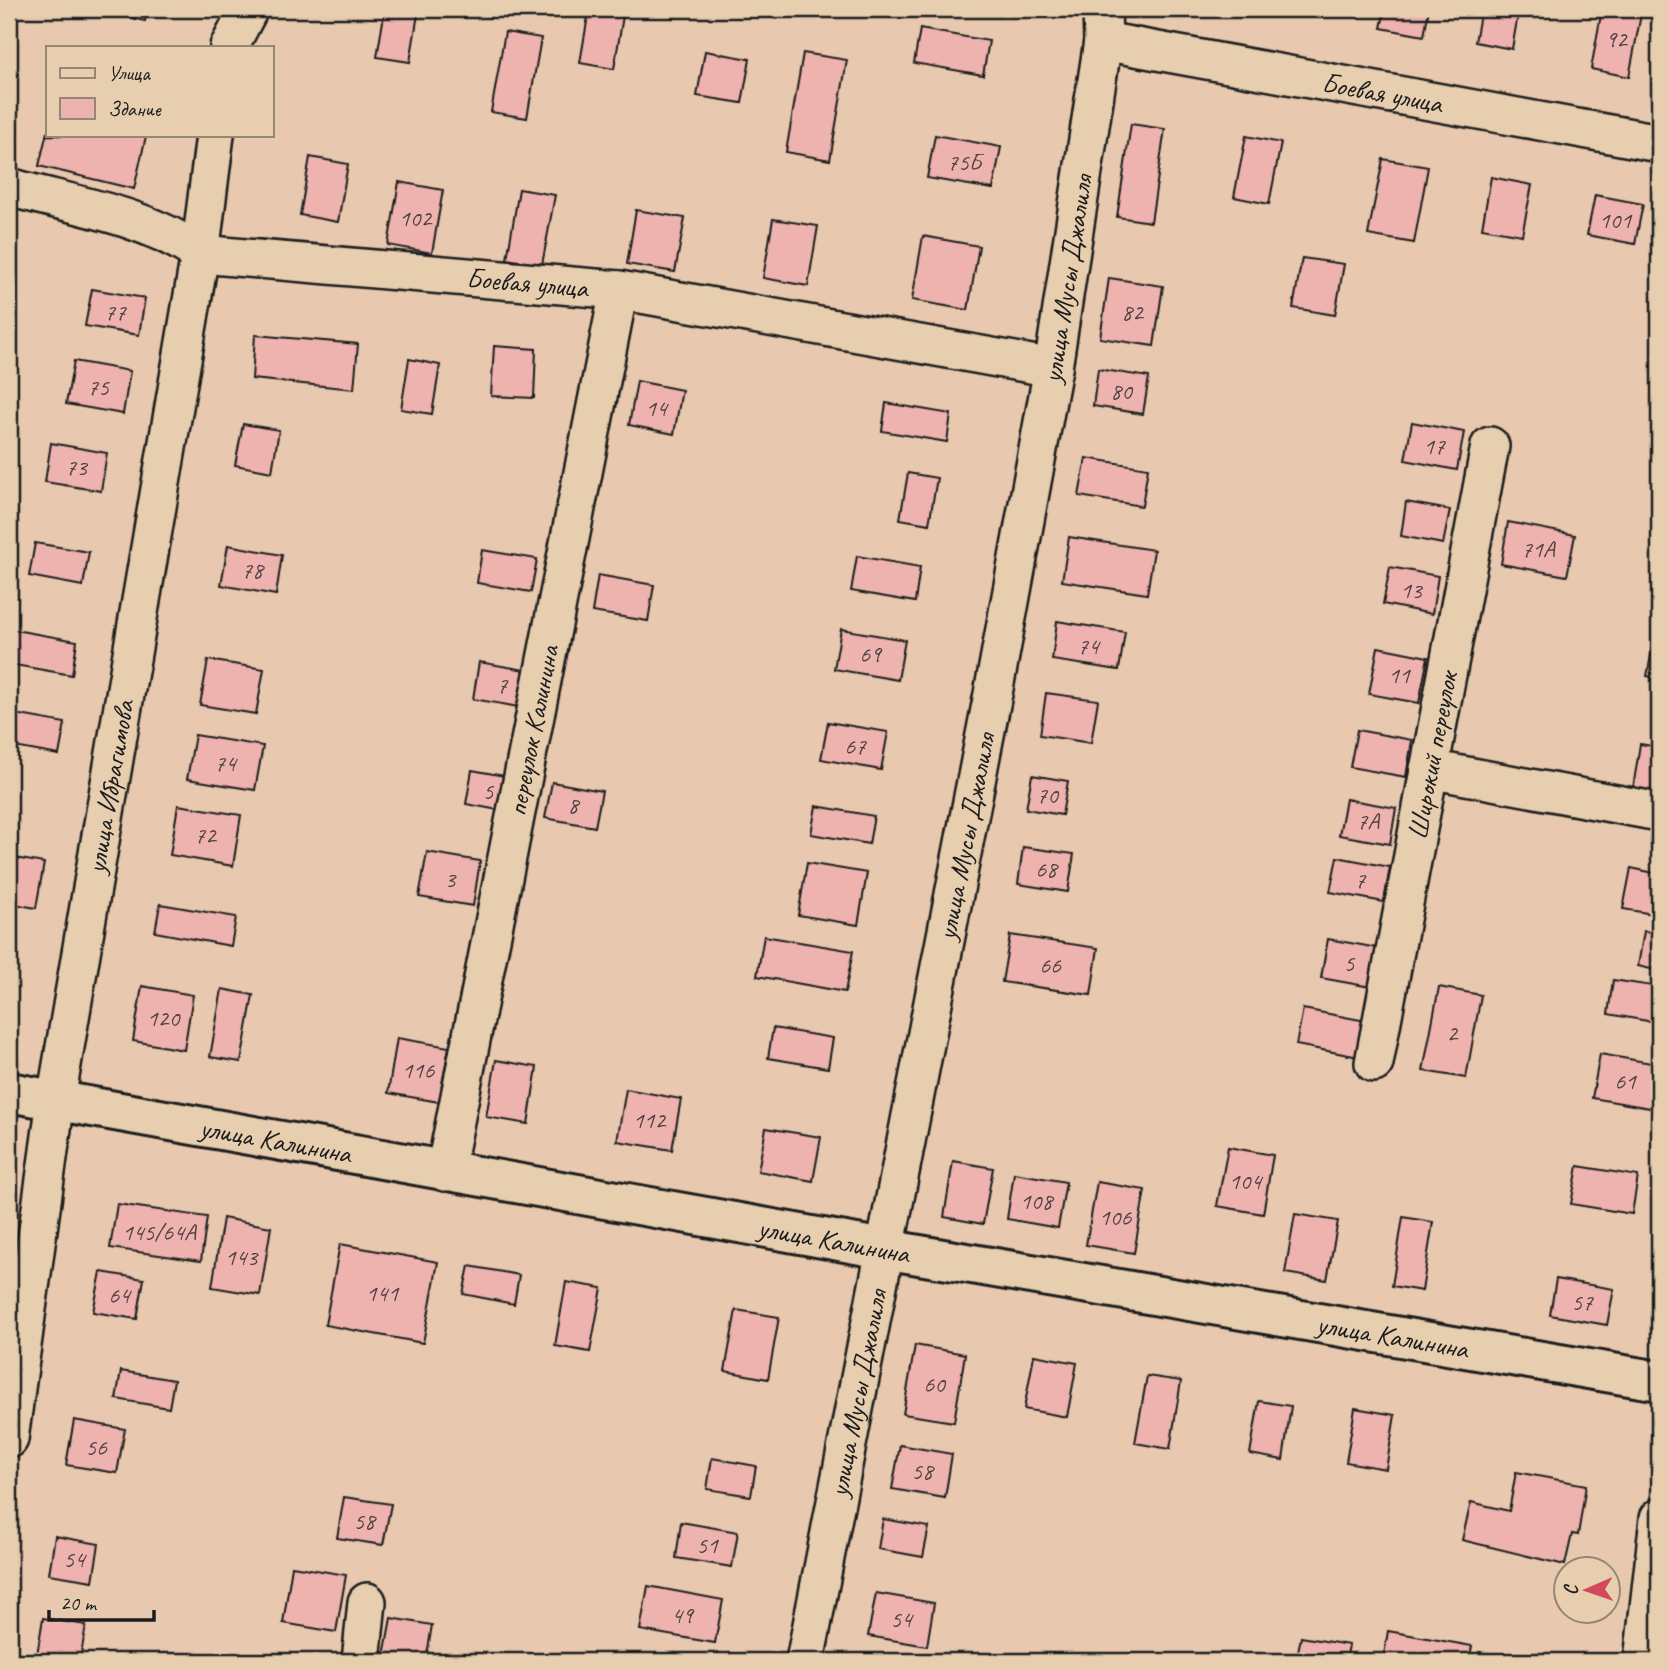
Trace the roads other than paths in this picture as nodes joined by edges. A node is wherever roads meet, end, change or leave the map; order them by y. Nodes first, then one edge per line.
1 (248, 9) edge
2 (1102, 25) edge
3 (230, 46) edge
4 (215, 136) edge
5 (1659, 143) edge
6 (9, 187) edge
7 (200, 254) junction
8 (619, 290) junction
9 (1052, 368) junction
10 (1490, 446) dead end
11 (1429, 769) junction
12 (1659, 812) edge
13 (1374, 1063) dead end
14 (9, 1093) edge
15 (56, 1100) junction
16 (445, 1172) junction
17 (884, 1249) junction
18 (1659, 1381) edge
19 (9, 1439) edge
20 (1659, 1518) edge
21 (367, 1602) dead end
22 (361, 1661) edge
23 (805, 1661) edge
24 (1643, 1661) edge

1 - 3 street
2 - 5 street, Боевая улица
2 - 9 street, улица Мусы Джалиля
4 - 7 street, улица Ибрагимова
6 - 7 street, Боевая улица
7 - 8 street, Боевая улица
7 - 15 street, улица Ибрагимова
8 - 9 street, Боевая улица
8 - 16 street, переулок Калинина
9 - 17 street, улица Мусы Джалиля
10 - 11 street, Широкий переулок
11 - 12 street
11 - 13 street, Широкий переулок
14 - 15 main road, улица Калинина
15 - 16 main road, улица Калинина
15 - 19 street, улица Ибрагимова
16 - 17 main road, улица Калинина
17 - 18 main road, улица Калинина
17 - 23 street, улица Мусы Джалиля
20 - 24 street
21 - 22 street

